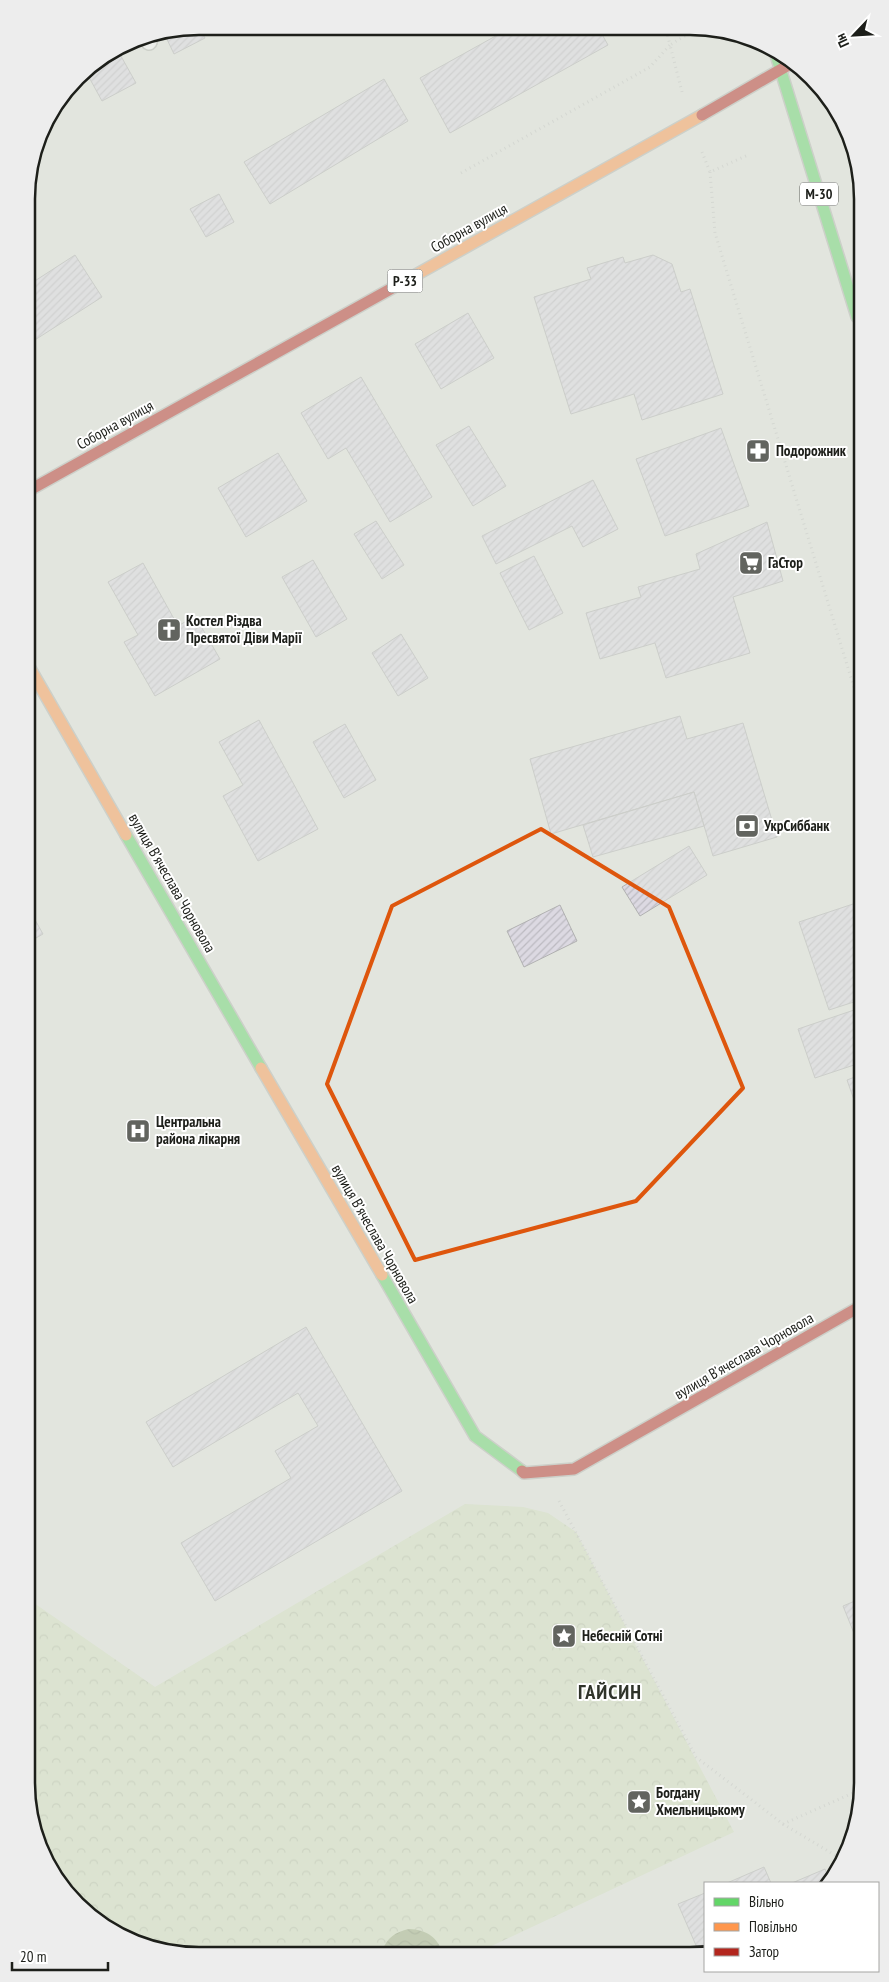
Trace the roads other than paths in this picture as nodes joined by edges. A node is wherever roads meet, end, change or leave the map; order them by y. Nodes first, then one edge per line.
1 (778, 61) edge
2 (787, 67) edge
3 (781, 71) junction
4 (854, 307) edge
5 (35, 487) edge
6 (35, 677) edge
7 (854, 1310) edge

1 - 3 main road, М-30
2 - 3 main road, Соборна вулиця / Р-33
3 - 4 main road, М-30
3 - 5 main road, Соборна вулиця / Р-33
6 - 7 main road, вулиця Вʼячеслава Чорновола

